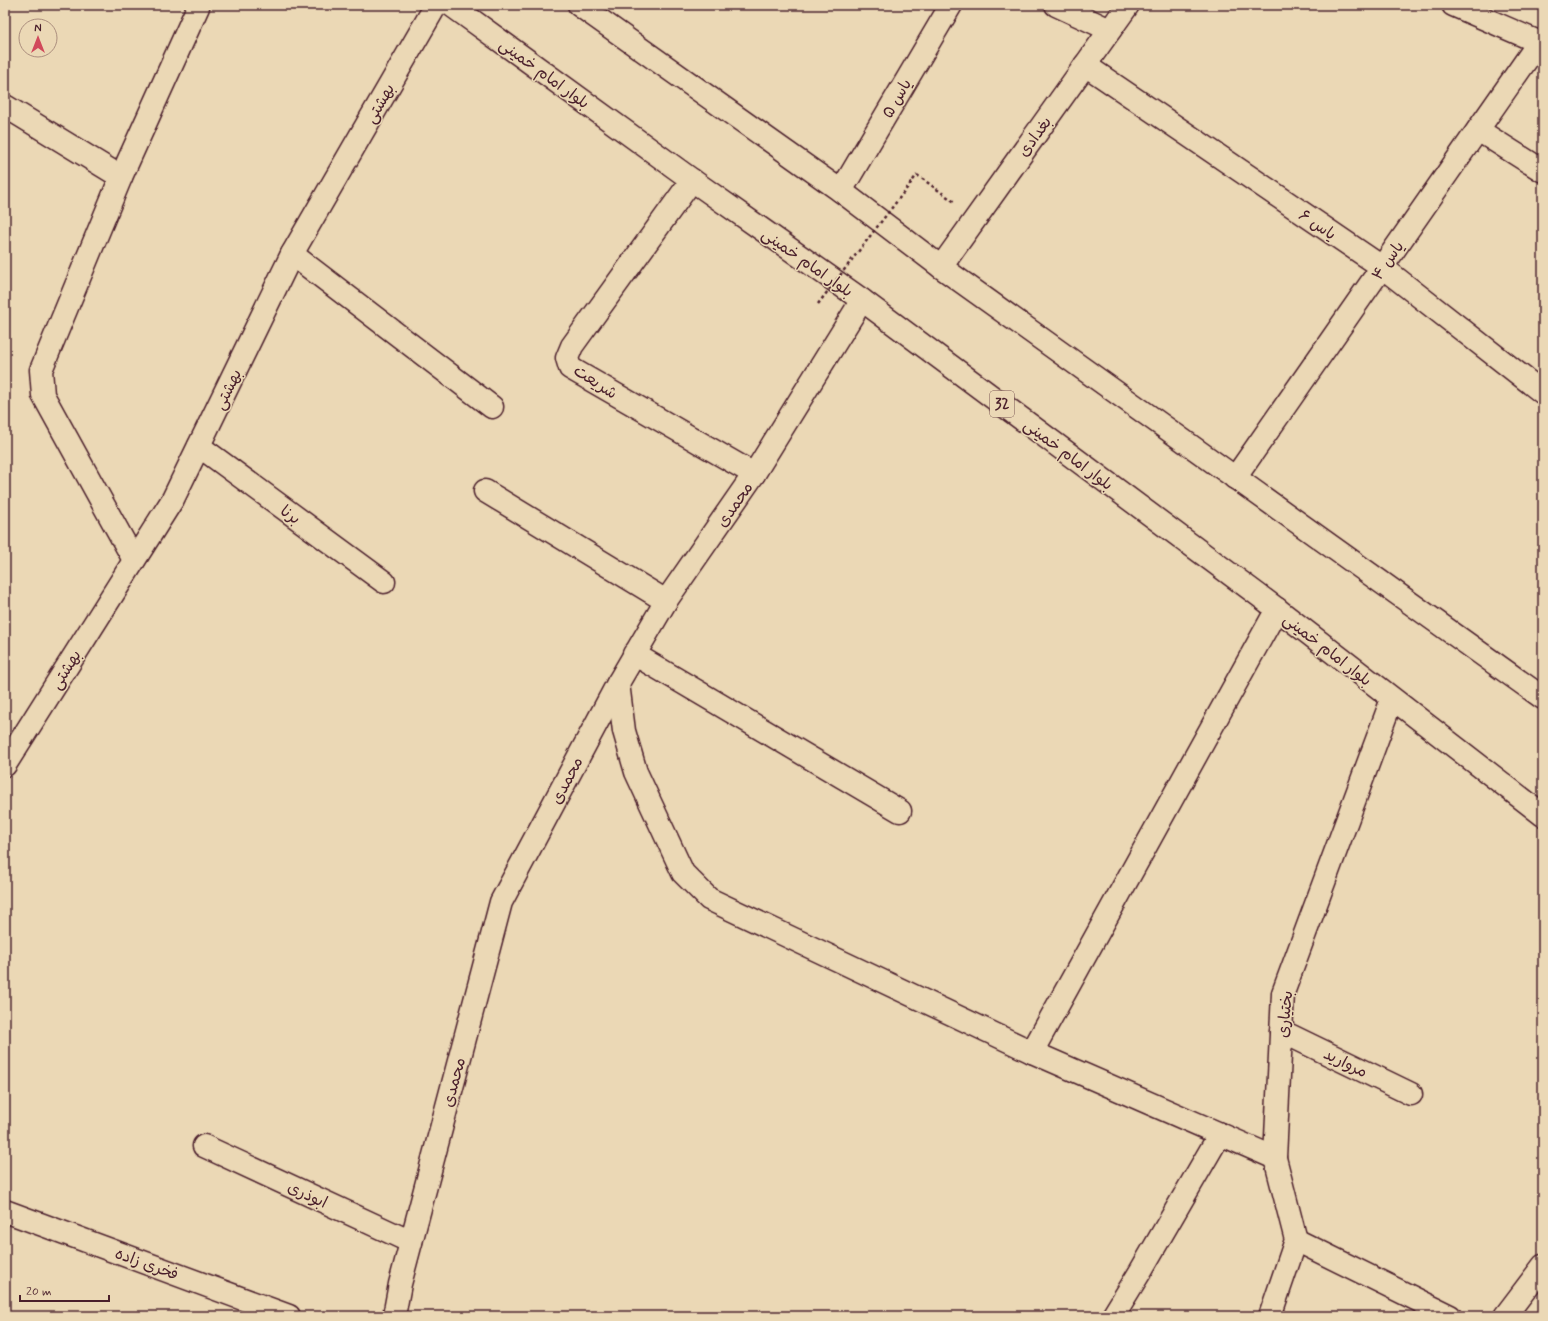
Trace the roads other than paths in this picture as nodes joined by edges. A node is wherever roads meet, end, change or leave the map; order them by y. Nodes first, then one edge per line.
1 (436, 5) edge
2 (451, 5) edge
3 (579, 5) edge
4 (951, 5) edge
5 (1056, 5) edge
6 (1128, 5) edge
7 (1453, 5) edge
8 (198, 7) dead end
9 (1110, 30) junction
10 (1541, 43) edge
11 (1085, 65) junction
12 (5, 106) edge
13 (1478, 130) junction
14 (1543, 171) edge
15 (120, 177) junction
16 (692, 180) junction
17 (841, 191) junction
18 (292, 254) junction
19 (941, 267) junction
20 (1382, 267) junction
21 (862, 300) junction
22 (1543, 393) edge
23 (492, 407) dead end
24 (199, 446) junction
25 (754, 474) junction
26 (1235, 478) junction
27 (486, 491) dead end
28 (134, 560) junction
29 (384, 582) dead end
30 (666, 601) junction
31 (1276, 609) junction
32 (634, 654) junction
33 (618, 682) junction
34 (1543, 698) edge
35 (1392, 699) junction
36 (5, 765) edge
37 (900, 811) dead end
38 (1543, 815) edge
39 (1281, 1031) junction
40 (1032, 1052) junction
41 (1411, 1094) dead end
42 (1220, 1134) junction
43 (204, 1146) dead end
44 (1275, 1158) junction
45 (5, 1211) edge
46 (1296, 1240) junction
47 (411, 1242) junction
48 (1543, 1266) edge
49 (288, 1316) edge
50 (394, 1316) edge
51 (1113, 1316) edge
52 (1270, 1316) edge
53 (1450, 1316) edge
54 (1505, 1316) edge

1 - 18 main road, بهشتی
2 - 16 main road, بلوار امام خمینی / 32
3 - 17 main road
4 - 17 main road, یاس ۵
5 - 9 main road
6 - 9 main road, بغدادی
7 - 10 main road
8 - 15 main road
9 - 11 main road, بغدادی
10 - 13 main road, یاس ۴
11 - 19 main road, بغدادی
11 - 20 main road, یاس ۶
12 - 15 main road
13 - 14 main road
13 - 20 main road, یاس ۴
15 - 28 main road
16 - 21 main road, بلوار امام خمینی / 32
16 - 25 main road, شریعت
17 - 19 main road
18 - 23 main road
18 - 24 main road, بهشتی
19 - 26 main road
20 - 22 main road, یاس ۶
20 - 26 main road, یاس ۴
21 - 25 main road, محمدی
21 - 31 main road, بلوار امام خمینی / 32
24 - 28 main road, بهشتی
24 - 29 main road, برنا
25 - 30 main road, محمدی
26 - 34 main road
27 - 30 main road
28 - 36 main road, بهشتی
30 - 32 main road, محمدی
31 - 35 main road, بلوار امام خمینی / 32
31 - 40 main road
32 - 33 main road, محمدی
32 - 37 main road
33 - 40 main road
33 - 47 main road, محمدی
35 - 38 main road, بلوار امام خمینی / 32
35 - 39 main road, بختیاری
39 - 41 main road, مروارید
39 - 44 main road, بختیاری
40 - 42 main road
42 - 44 main road
42 - 51 main road
43 - 47 main road, ابوذری
44 - 46 main road, بختیاری
45 - 49 main road, فخری زاده
46 - 52 main road
46 - 53 main road
47 - 50 main road, محمدی
48 - 54 main road

